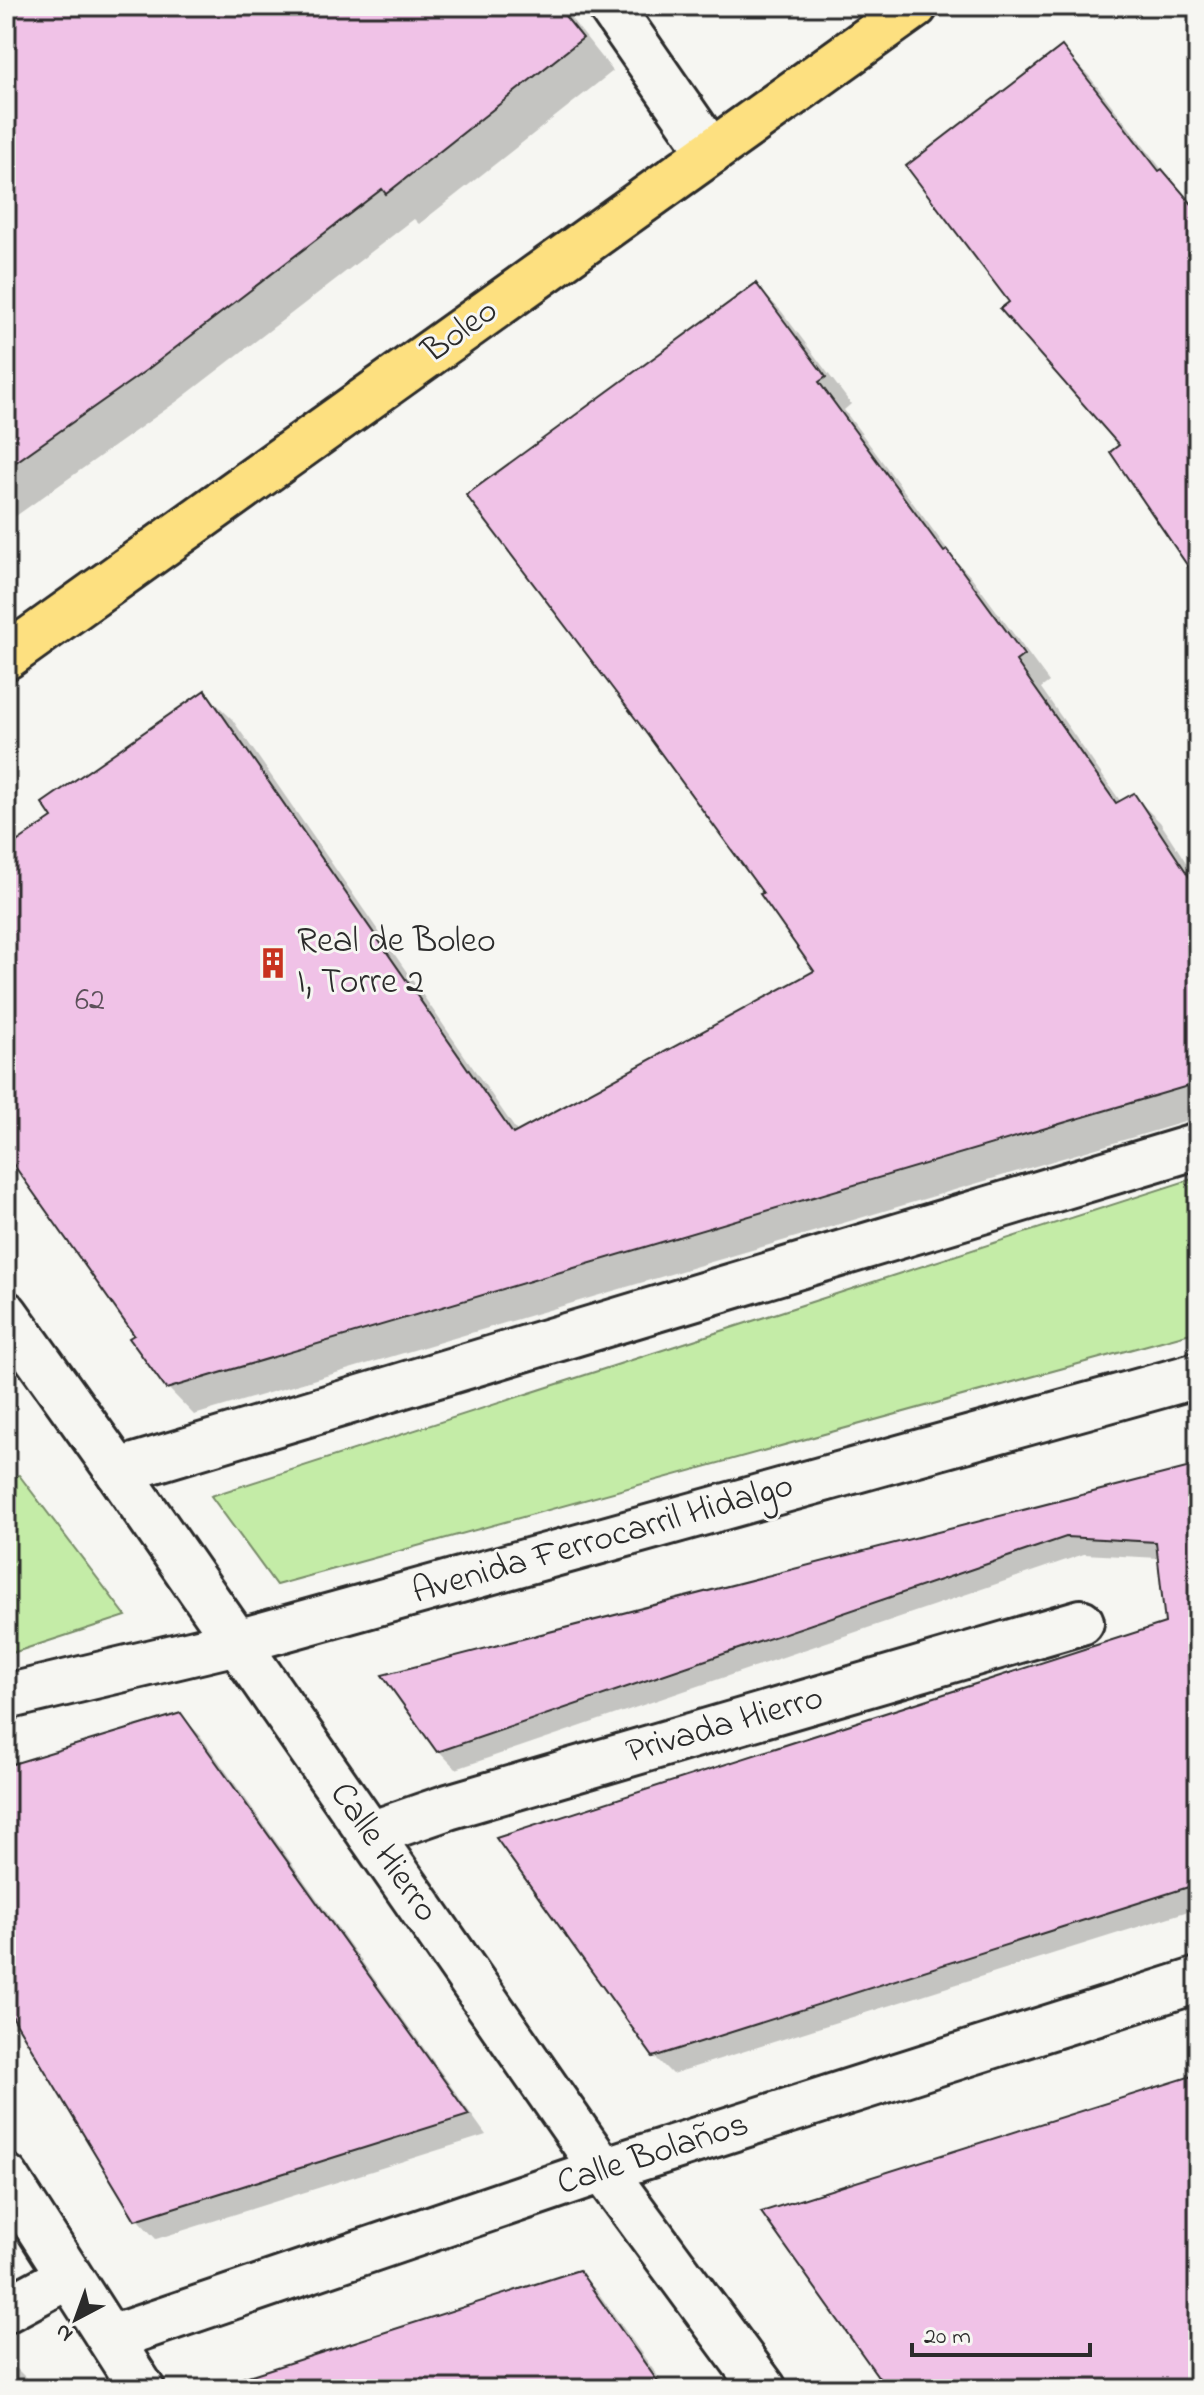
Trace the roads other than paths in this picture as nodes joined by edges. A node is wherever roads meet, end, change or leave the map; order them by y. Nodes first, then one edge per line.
1 (610, 6) edge
2 (915, 6) edge
3 (711, 152) junction
4 (6, 657) edge
5 (1198, 1146) edge
6 (6, 1314) edge
7 (1198, 1375) edge
8 (118, 1471) junction
9 (1081, 1622) dead end
10 (237, 1642) junction
11 (6, 1697) edge
12 (370, 1834) junction
13 (1198, 1980) edge
14 (603, 2170) junction
15 (6, 2177) edge
16 (69, 2276) junction
17 (6, 2310) edge
18 (111, 2338) junction
19 (142, 2389) edge
20 (764, 2389) edge

1 - 3 street
2 - 3 main road, Boleo
3 - 4 main road, Boleo
5 - 8 street
6 - 8 street, Calle Hierro
7 - 10 street, Avenida Ferrocarril Hidalgo
8 - 10 street, Calle Hierro
9 - 12 street, Privada Hierro
10 - 11 street, Avenida Ferrocarril Hidalgo
10 - 12 street, Calle Hierro
12 - 14 street, Calle Hierro
13 - 14 street, Calle Bolaños
14 - 18 street, Calle Bolaños
14 - 20 street, Calle Hierro
15 - 16 street
16 - 17 street
16 - 18 street
18 - 19 street

